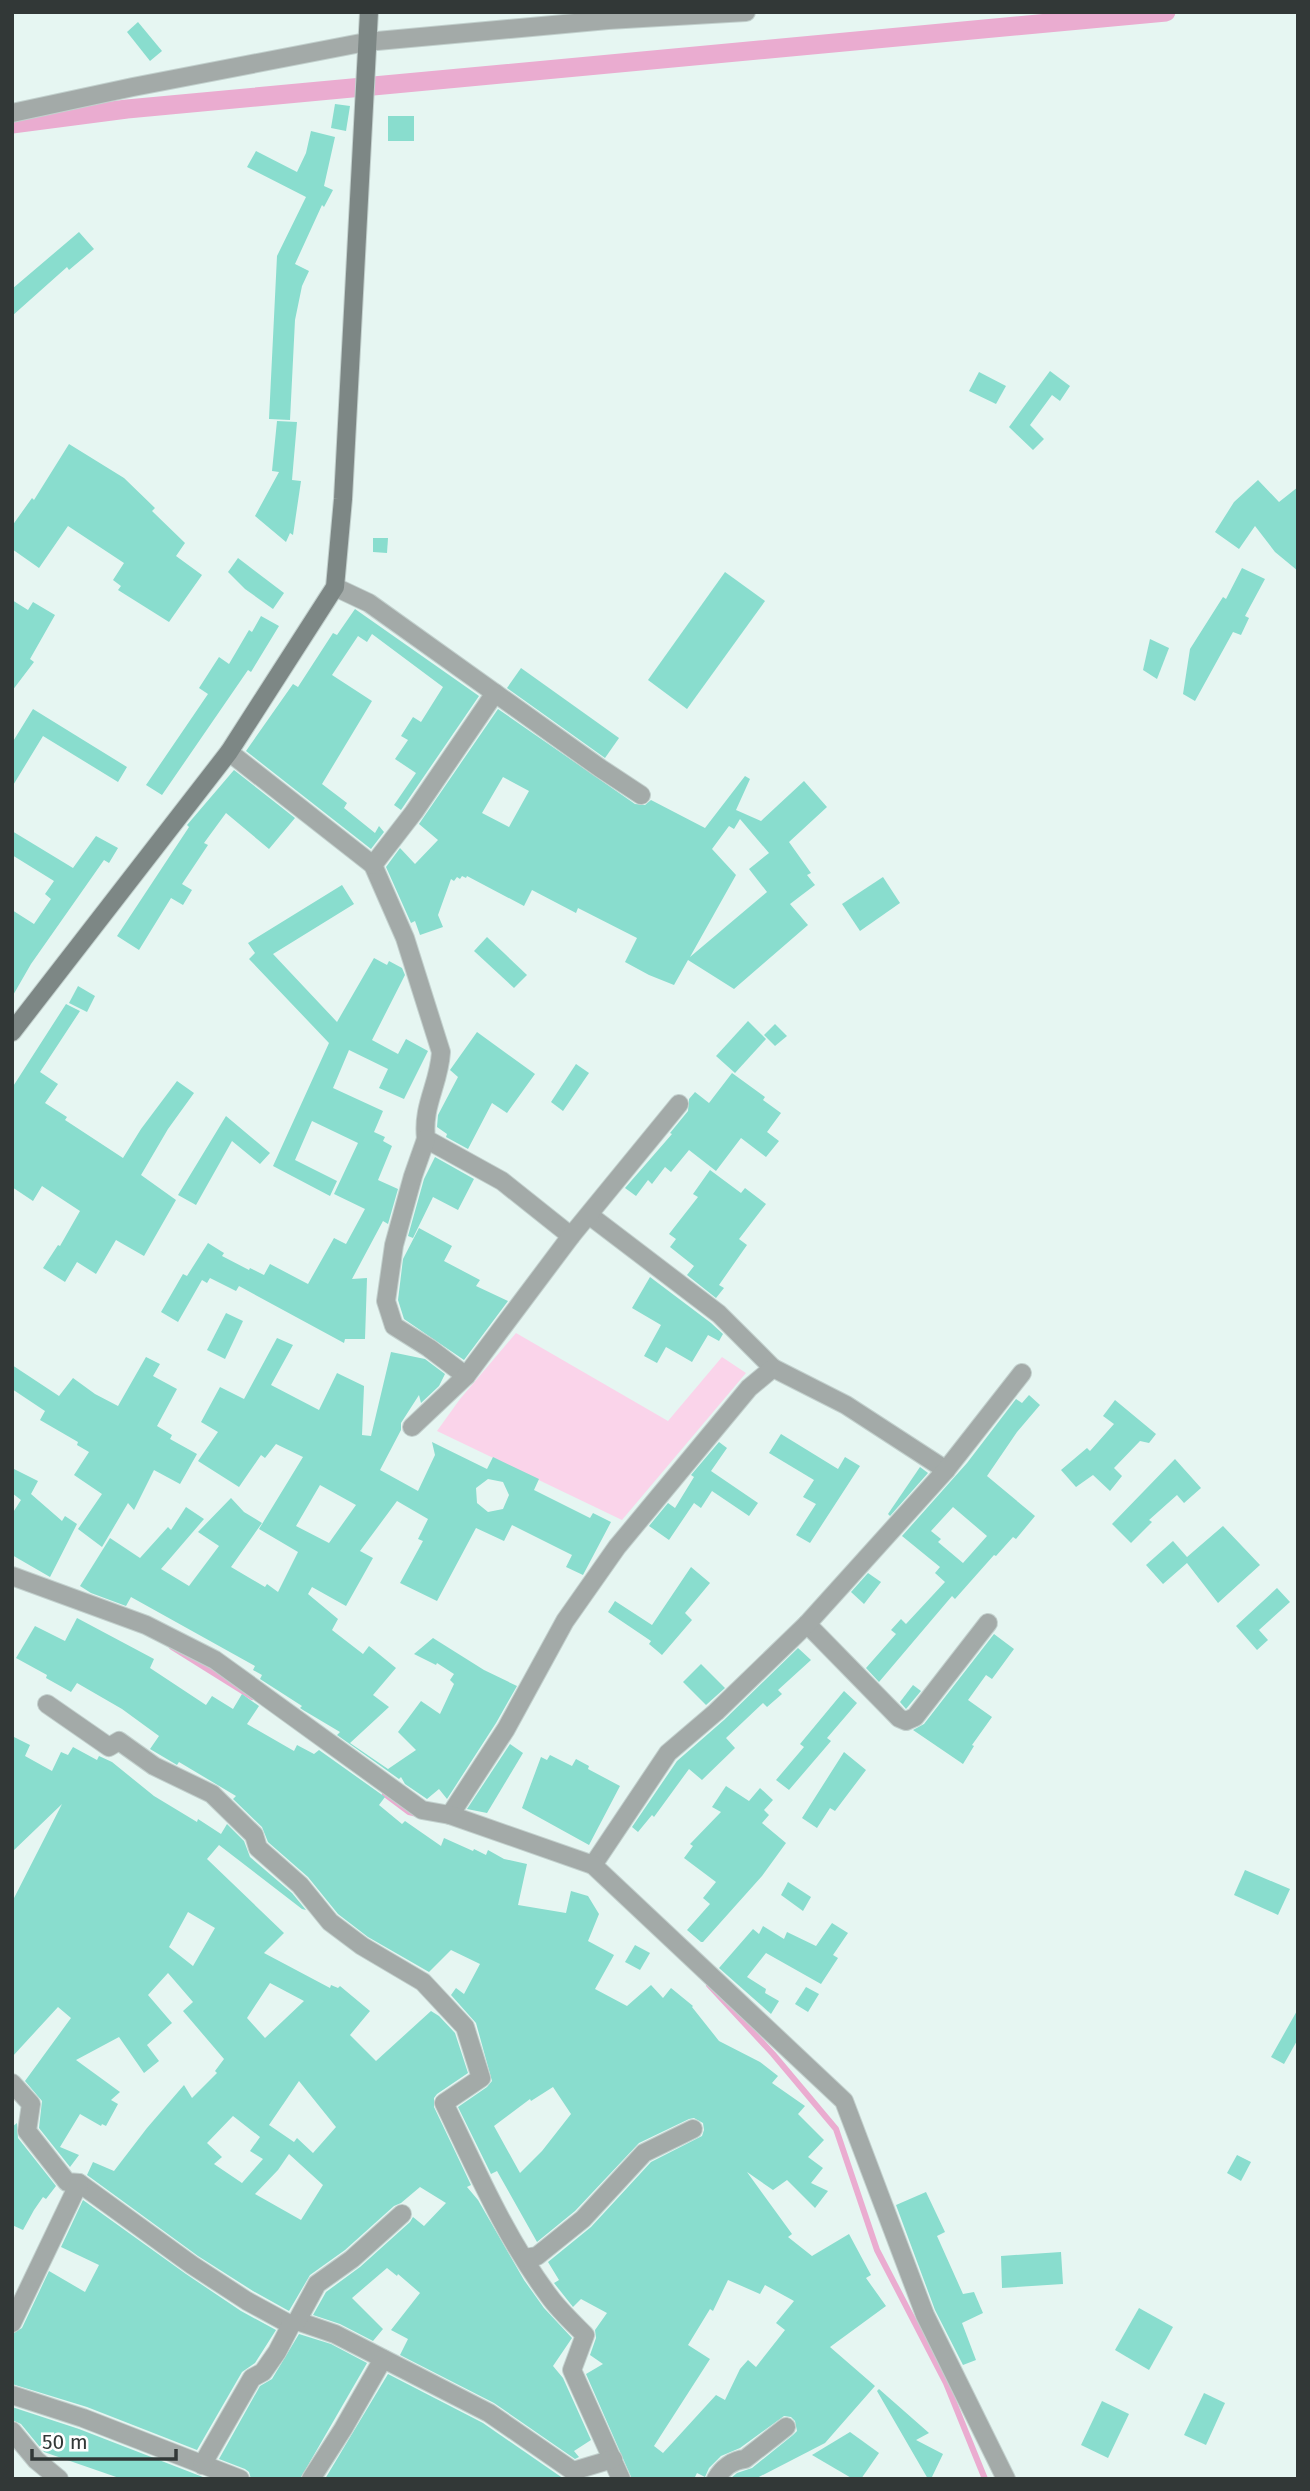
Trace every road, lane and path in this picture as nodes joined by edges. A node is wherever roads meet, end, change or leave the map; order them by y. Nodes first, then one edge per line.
1 (369, 12) edge
2 (746, 12) edge
3 (680, 14) edge
4 (366, 42) junction
5 (12, 113) edge
6 (335, 587) junction
7 (495, 693) junction
8 (229, 752) junction
9 (641, 795) dead end
10 (373, 865) junction
11 (12, 1032) edge
12 (679, 1104) dead end
13 (426, 1139) junction
14 (589, 1215) junction
15 (571, 1236) junction
16 (773, 1368) junction
17 (1022, 1373) dead end
18 (466, 1376) junction
19 (412, 1426) dead end
20 (946, 1470) junction
21 (12, 1576) edge
22 (988, 1623) dead end
23 (807, 1624) junction
24 (47, 1704) dead end
25 (450, 1815) junction
26 (593, 1865) junction
27 (12, 2083) edge
28 (693, 2129) dead end
29 (79, 2183) junction
30 (402, 2214) dead end
31 (525, 2258) junction
32 (12, 2323) edge
33 (294, 2323) junction
34 (383, 2359) junction
35 (12, 2395) edge
36 (786, 2427) dead end
37 (12, 2431) edge
38 (613, 2459) junction
39 (202, 2465) junction
40 (60, 2479) edge
41 (240, 2479) edge
42 (311, 2479) edge
43 (621, 2479) edge
44 (716, 2479) edge
45 (1006, 2479) edge

1 - 4 main road
2 - 3 street
3 - 4 street
4 - 5 street
4 - 6 main road
6 - 7 street
6 - 8 main road
7 - 9 street
7 - 10 street
8 - 10 street
8 - 11 main road
10 - 13 street
12 - 14 street
13 - 15 street
13 - 18 street
14 - 15 street
14 - 16 street
15 - 18 street
16 - 20 street
16 - 25 street
17 - 20 street
18 - 19 street
20 - 23 street
21 - 25 street
22 - 23 street
23 - 26 street
24 - 31 street
25 - 26 street
26 - 45 street
27 - 29 street
28 - 31 street
29 - 32 street
29 - 33 street
30 - 33 street
31 - 38 street
33 - 34 street
33 - 39 street
34 - 38 street
34 - 42 street
35 - 39 street
36 - 44 street
37 - 40 street
38 - 43 street
39 - 41 street

